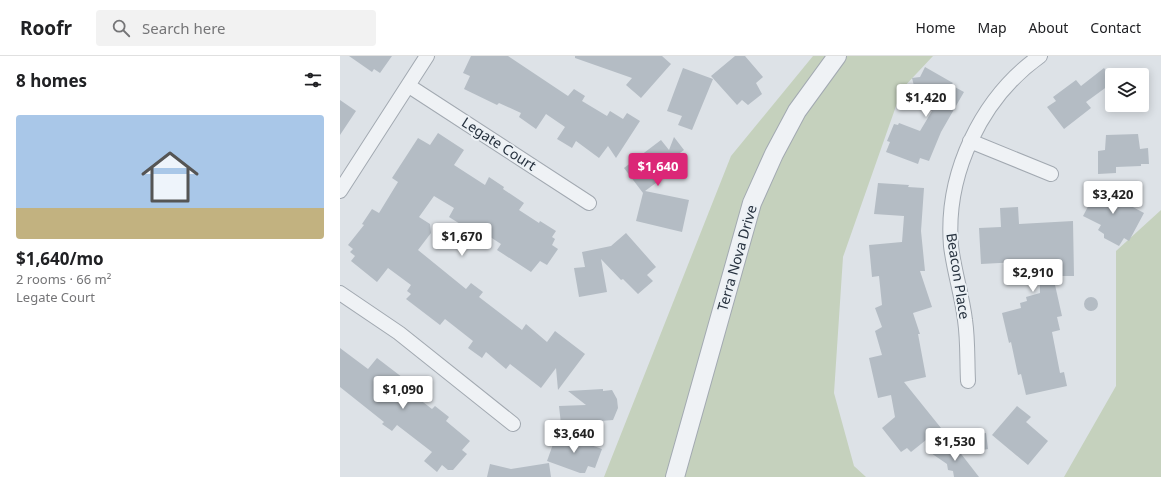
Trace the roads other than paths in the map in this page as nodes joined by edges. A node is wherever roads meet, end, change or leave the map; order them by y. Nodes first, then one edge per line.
1 (427, 56) edge
2 (837, 56) edge
3 (1040, 56) edge
4 (409, 86) junction
5 (970, 141) junction
6 (1051, 174) dead end
7 (340, 191) edge
8 (589, 203) dead end
9 (340, 293) edge
10 (968, 381) dead end
11 (513, 424) dead end
12 (675, 477) edge

1 - 4 street
2 - 12 street, Terra Nova Drive
3 - 5 street, Beacon Place
4 - 7 street
4 - 8 street, Legate Court
5 - 6 street
5 - 10 street, Beacon Place
9 - 11 street

